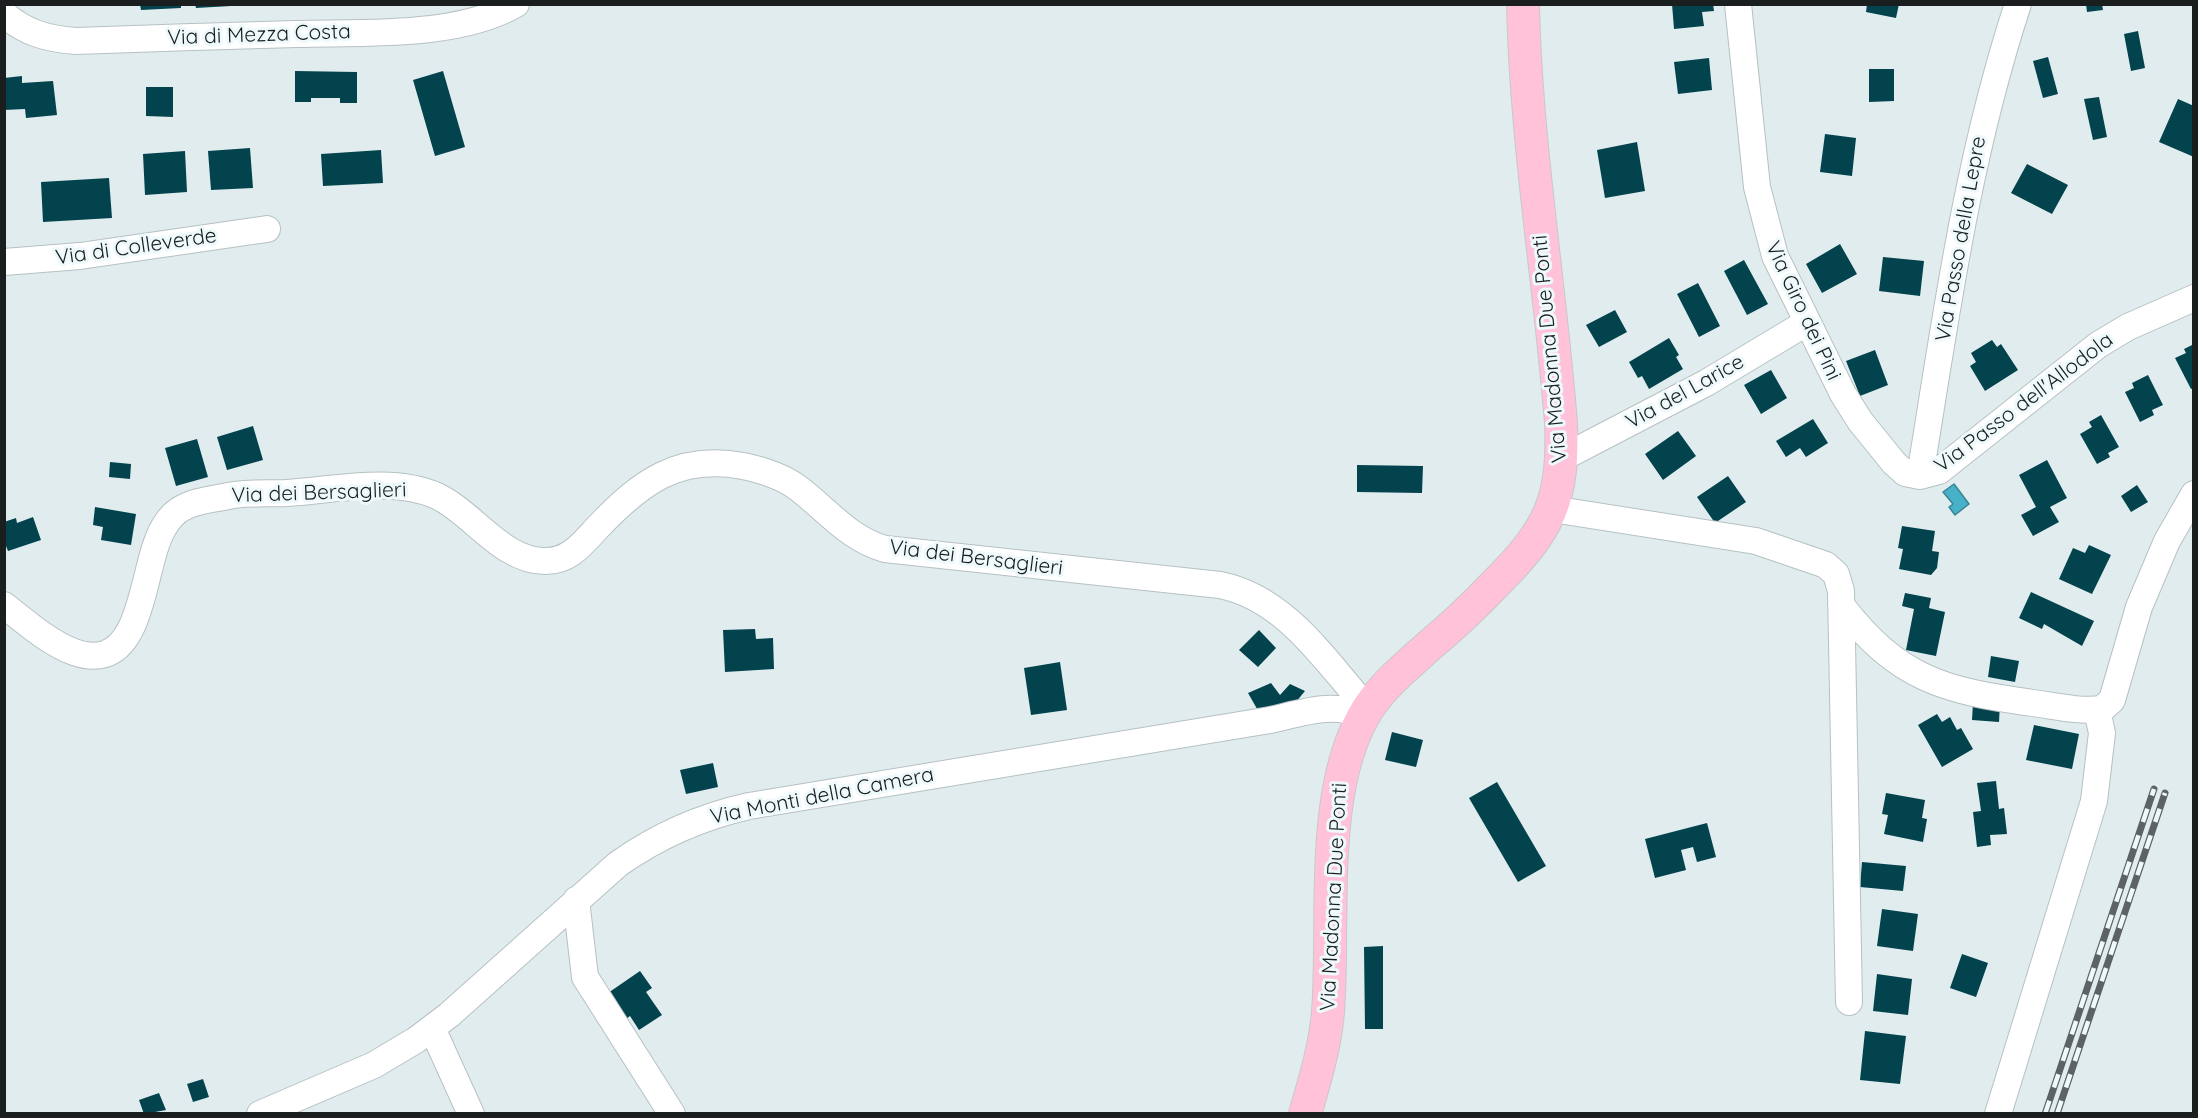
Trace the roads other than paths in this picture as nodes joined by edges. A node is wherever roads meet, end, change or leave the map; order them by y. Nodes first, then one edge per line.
1 (516, 4) edge
2 (1523, 4) edge
3 (1738, 4) edge
4 (2018, 4) edge
5 (4, 14) edge
6 (267, 229) dead end
7 (4, 262) edge
8 (2193, 298) edge
9 (1806, 323) junction
10 (1562, 458) junction
11 (1920, 477) junction
12 (2193, 494) edge
13 (1552, 509) junction
14 (4, 605) edge
15 (1841, 605) junction
16 (2097, 710) junction
17 (1366, 713) junction
18 (576, 900) junction
19 (1849, 1002) dead end
20 (432, 1028) junction
21 (260, 1113) edge
22 (471, 1113) edge
23 (672, 1113) edge
24 (1305, 1113) edge
25 (1998, 1113) edge

1 - 5 street, Via di Mezza Costa
2 - 10 main road, Via Madonna Due Ponti
3 - 9 street, Via Giro dei Pini
4 - 11 street, Via Passo della Lepre
6 - 7 street, Via di Colleverde
8 - 11 street, Via Passo dell'Allodola
9 - 10 street, Via del Larice
9 - 11 street, Via Giro dei Pini
10 - 13 main road, Via Madonna Due Ponti
12 - 16 street
13 - 15 street
13 - 17 main road, Via Madonna Due Ponti
14 - 17 street, Via dei Bersaglieri
15 - 16 street
15 - 19 street
16 - 25 street
17 - 18 street, Via Monti della Camera
17 - 24 main road, Via Madonna Due Ponti
18 - 20 street, Via Monti della Camera
18 - 23 street
20 - 21 street, Via Monti della Camera
20 - 22 street

